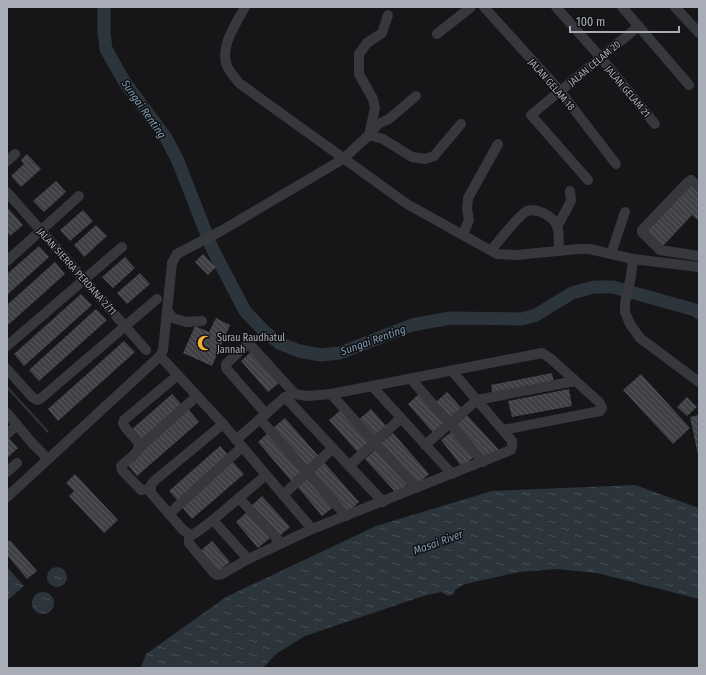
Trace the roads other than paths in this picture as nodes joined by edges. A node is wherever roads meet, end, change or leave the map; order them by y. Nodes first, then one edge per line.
1 (245, 7) edge
2 (470, 7) edge
3 (484, 7) edge
4 (556, 7) edge
5 (622, 7) edge
6 (676, 7) edge
7 (388, 15) dead end
8 (639, 26) junction
9 (699, 33) edge
10 (437, 34) dead end
11 (600, 58) junction
12 (689, 84) dead end
13 (560, 91) junction
14 (416, 96) dead end
15 (461, 124) dead end
16 (655, 124) dead end
17 (369, 135) junction
18 (498, 144) dead end
19 (15, 154) dead end
20 (343, 159) junction
21 (7, 161) edge
22 (616, 164) dead end
23 (588, 180) dead end
24 (699, 187) edge
25 (570, 191) dead end
26 (7, 192) edge
27 (79, 196) dead end
28 (625, 212) dead end
29 (558, 227) junction
30 (41, 231) junction
31 (463, 234) junction
32 (122, 247) dead end
33 (491, 250) junction
34 (559, 251) junction
35 (611, 254) junction
36 (699, 256) edge
37 (633, 259) junction
38 (7, 261) edge
39 (699, 267) edge
40 (84, 280) junction
41 (157, 299) dead end
42 (167, 310) junction
43 (202, 321) dead end
44 (125, 326) junction
45 (7, 346) edge
46 (146, 350) dead end
47 (160, 356) junction
48 (7, 368) edge
49 (452, 371) junction
50 (178, 375) junction
51 (411, 379) junction
52 (576, 381) junction
53 (699, 382) edge
54 (372, 386) junction
55 (331, 394) junction
56 (197, 396) junction
57 (290, 396) junction
58 (307, 396) junction
59 (477, 400) junction
60 (7, 413) edge
61 (302, 415) junction
62 (263, 417) junction
63 (401, 418) junction
64 (449, 423) junction
65 (223, 424) junction
66 (17, 425) junction
67 (503, 430) junction
68 (7, 434) edge
69 (375, 442) junction
70 (239, 444) junction
71 (425, 445) junction
72 (140, 447) junction
73 (333, 448) junction
74 (48, 459) junction
75 (483, 462) junction
76 (17, 463) dead end
77 (350, 466) junction
78 (7, 472) edge
79 (307, 472) junction
80 (452, 474) junction
81 (266, 475) junction
82 (416, 488) junction
83 (151, 489) junction
84 (283, 495) junction
85 (7, 497) edge
86 (239, 498) junction
87 (383, 502) junction
88 (169, 514) junction
89 (346, 516) junction
90 (213, 520) junction
91 (312, 529) junction
92 (189, 534) junction
93 (281, 544) junction
94 (248, 559) junction

1 - 20 street
2 - 10 street
3 - 13 street, JALAN GELAM 18
4 - 11 street, JALAN GELAM 21
5 - 8 street
6 - 9 street
7 - 17 street
8 - 11 street, JALAN CELAM 20
8 - 12 street
11 - 13 street, JALAN CELAM 20
11 - 16 street, JALAN GELAM 21
13 - 22 street, JALAN GELAM 18
13 - 23 street, JALAN CELAM 20
14 - 17 street
15 - 17 street
17 - 20 street
18 - 31 street
19 - 21 street
20 - 31 street
20 - 42 street
24 - 36 street
25 - 29 street
26 - 30 street, JALAN SIERRA PERDANA 2/11
27 - 30 street
28 - 35 street
29 - 33 street
29 - 34 street
30 - 38 street
30 - 40 street, JALAN SIERRA PERDANA 2/11
31 - 33 street
32 - 40 street
33 - 34 street
34 - 35 street
35 - 37 street
37 - 39 street
37 - 53 street
40 - 44 street, JALAN SIERRA PERDANA 2/11
40 - 45 street
41 - 44 street
42 - 43 street
42 - 47 street
44 - 46 street, JALAN SIERRA PERDANA 2/11
44 - 48 street
47 - 50 street
47 - 74 street
49 - 51 street
49 - 52 street
49 - 59 street
50 - 56 street
50 - 72 street
51 - 54 street
51 - 64 street
52 - 59 street
52 - 67 street
54 - 55 street
54 - 63 street
55 - 58 street
55 - 69 street
56 - 65 street
56 - 72 street
57 - 58 street
57 - 61 street
57 - 62 street
57 - 62 street
58 - 61 street
59 - 64 street
59 - 67 street
60 - 66 street
61 - 73 street
62 - 70 street
62 - 79 street
63 - 69 street
63 - 71 street
64 - 71 street
64 - 75 street
65 - 70 street
65 - 83 street
66 - 68 street
66 - 74 street
67 - 75 street
69 - 77 street
69 - 82 street
70 - 81 street
70 - 88 street
71 - 80 street
72 - 83 street
73 - 77 street
73 - 79 street
74 - 85 street
75 - 80 street
76 - 78 street
77 - 87 street
79 - 84 street
79 - 89 street
80 - 82 street
81 - 84 street
81 - 86 street
82 - 87 street
83 - 88 street
84 - 91 street
86 - 90 street
86 - 93 street
87 - 89 street
88 - 92 street
89 - 91 street
90 - 92 street
90 - 94 street
91 - 93 street
92 - 94 street
93 - 94 street

